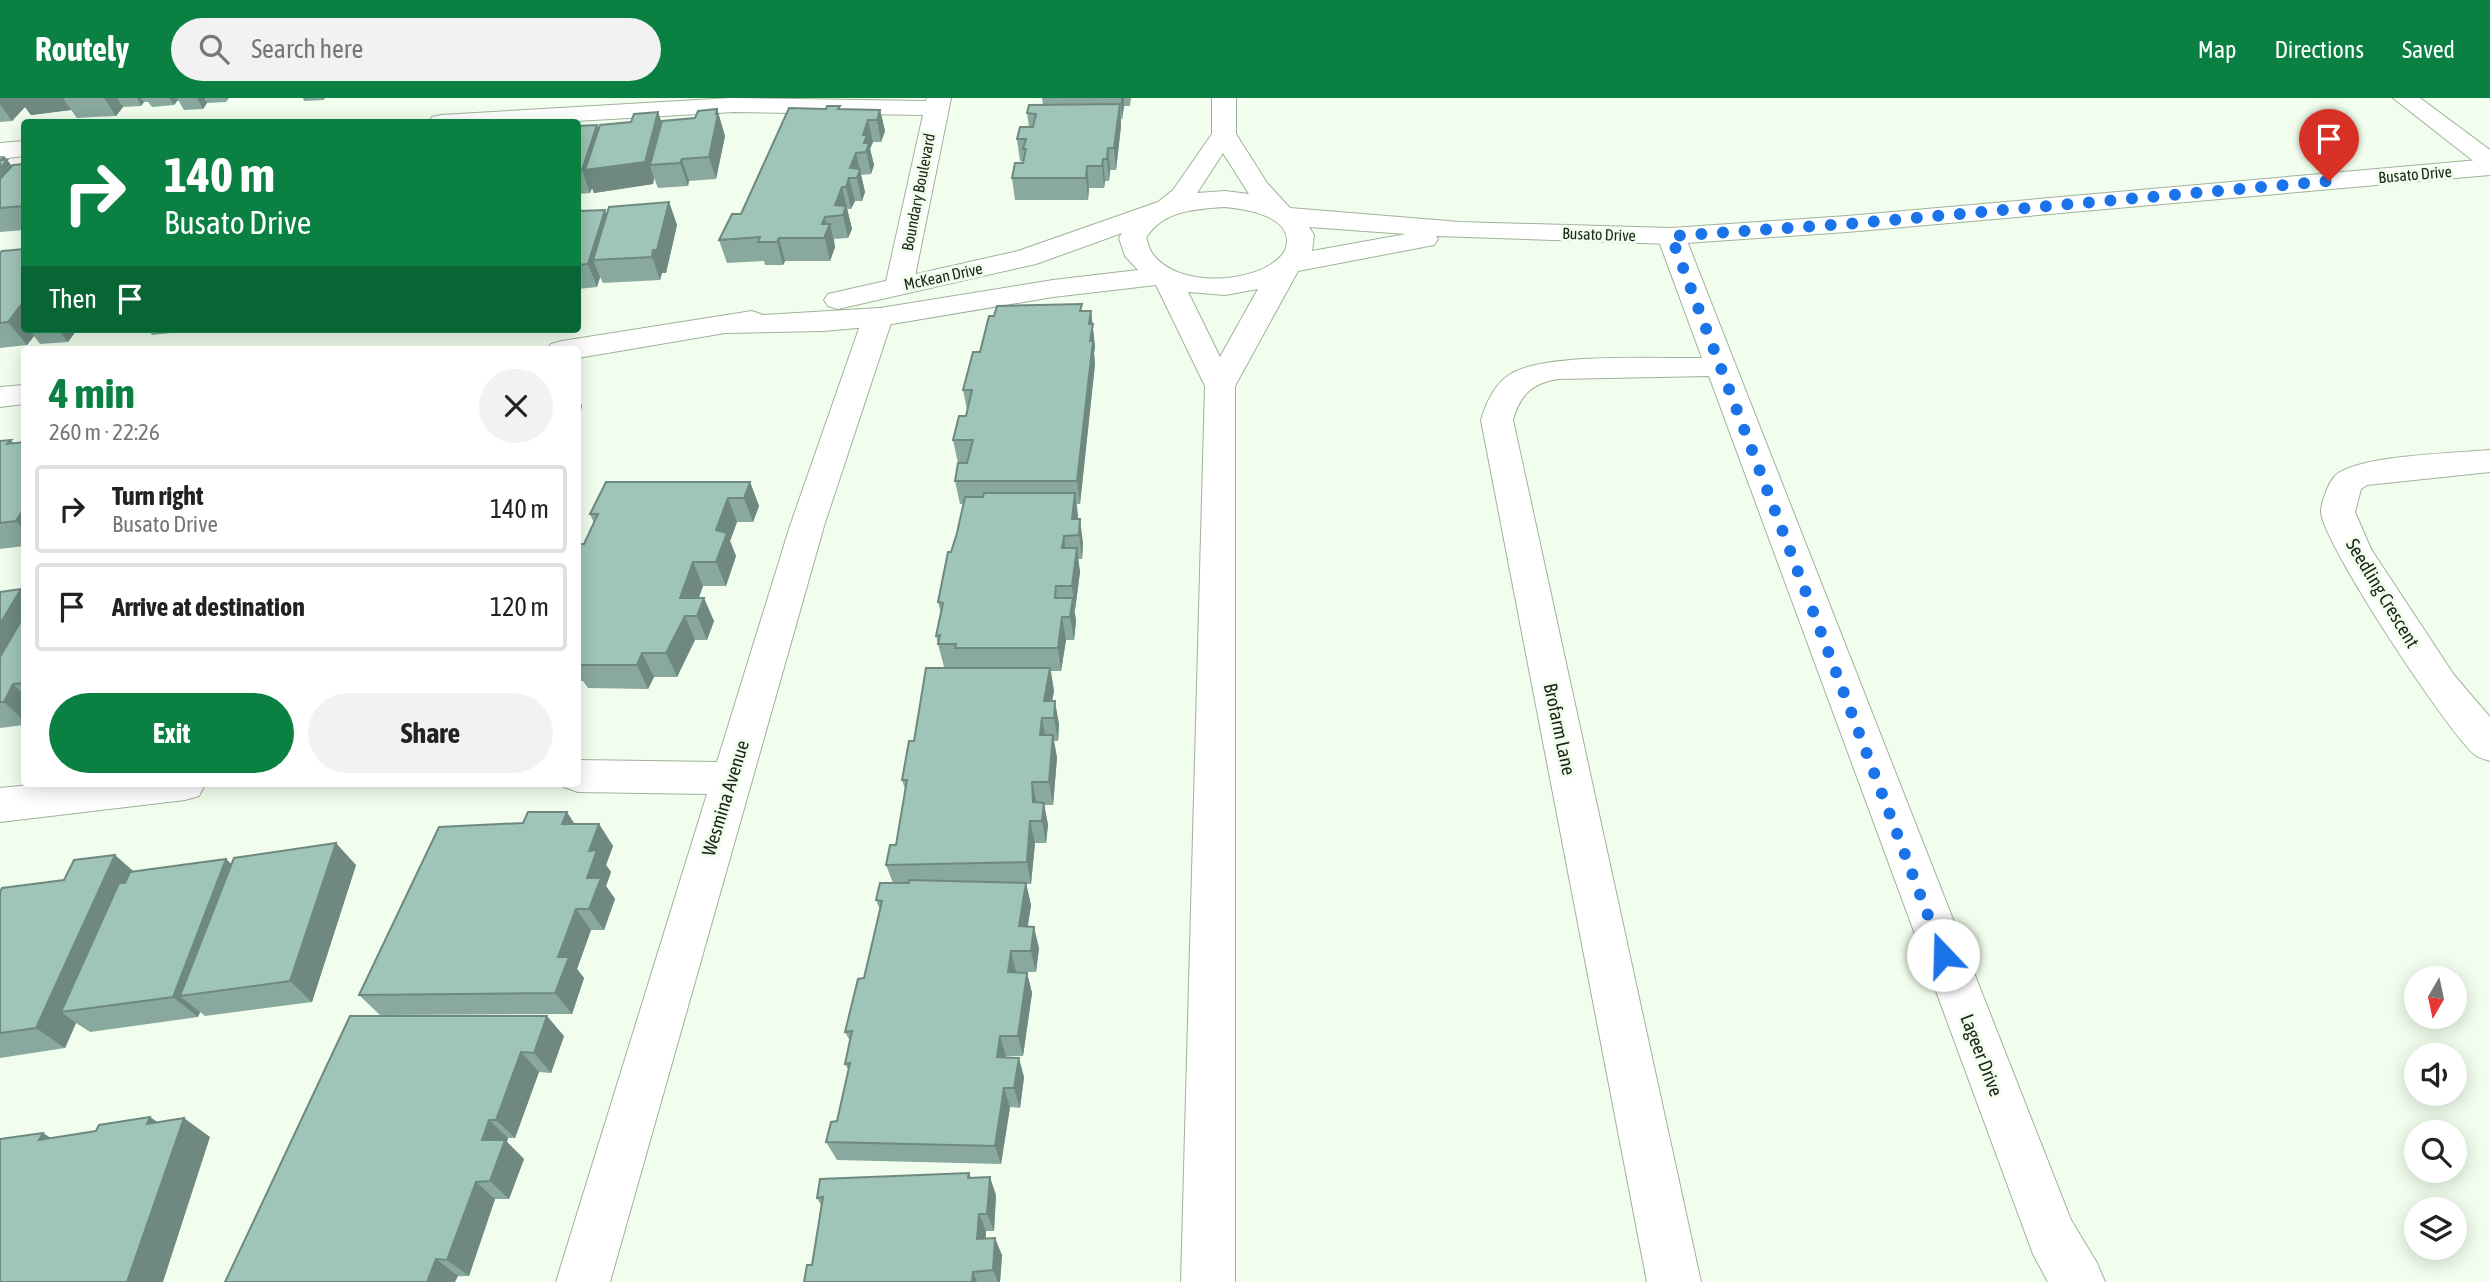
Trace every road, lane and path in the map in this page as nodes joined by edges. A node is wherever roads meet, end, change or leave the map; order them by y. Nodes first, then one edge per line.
1 (1224, 98) edge
2 (2405, 98) edge
3 (937, 103) edge
4 (493, 119) edge
5 (1224, 134) junction
6 (21, 149) edge
7 (0, 150) edge
8 (2490, 165) edge
9 (1162, 209) junction
10 (1283, 215) junction
11 (1460, 230) junction
12 (1671, 236) junction
13 (1286, 266) junction
14 (1166, 278) junction
15 (888, 301) junction
16 (581, 347) edge
17 (1719, 367) junction
18 (1220, 386) junction
19 (21, 395) edge
20 (0, 397) edge
21 (2490, 461) edge
22 (2490, 745) edge
23 (581, 776) edge
24 (731, 778) junction
25 (159, 787) edge
26 (0, 805) edge
27 (583, 1282) edge
28 (1208, 1282) edge
29 (1674, 1282) edge
30 (2078, 1282) edge

1 - 5 street
2 - 8 street
3 - 4 street
3 - 15 street, Boundary Boulevard
5 - 9 street
5 - 10 street
6 - 7 street
8 - 12 street, Busato Drive
9 - 10 street, McKean Drive
9 - 14 street
9 - 15 street, McKean Drive
10 - 11 street, Busato Drive
10 - 13 street
11 - 12 street, Busato Drive
11 - 13 street, Busato Drive
12 - 17 street, Lageer Drive
13 - 14 street, Busato Drive
13 - 18 street
14 - 15 street, McKean Drive
14 - 18 street
15 - 16 street, McKean Drive
15 - 24 street, Wesmina Avenue
17 - 29 street, Brofarm Lane
17 - 30 street, Lageer Drive
18 - 28 street
19 - 20 street
21 - 22 street, Seedling Crescent
23 - 24 street
24 - 27 street, Wesmina Avenue
25 - 26 street

